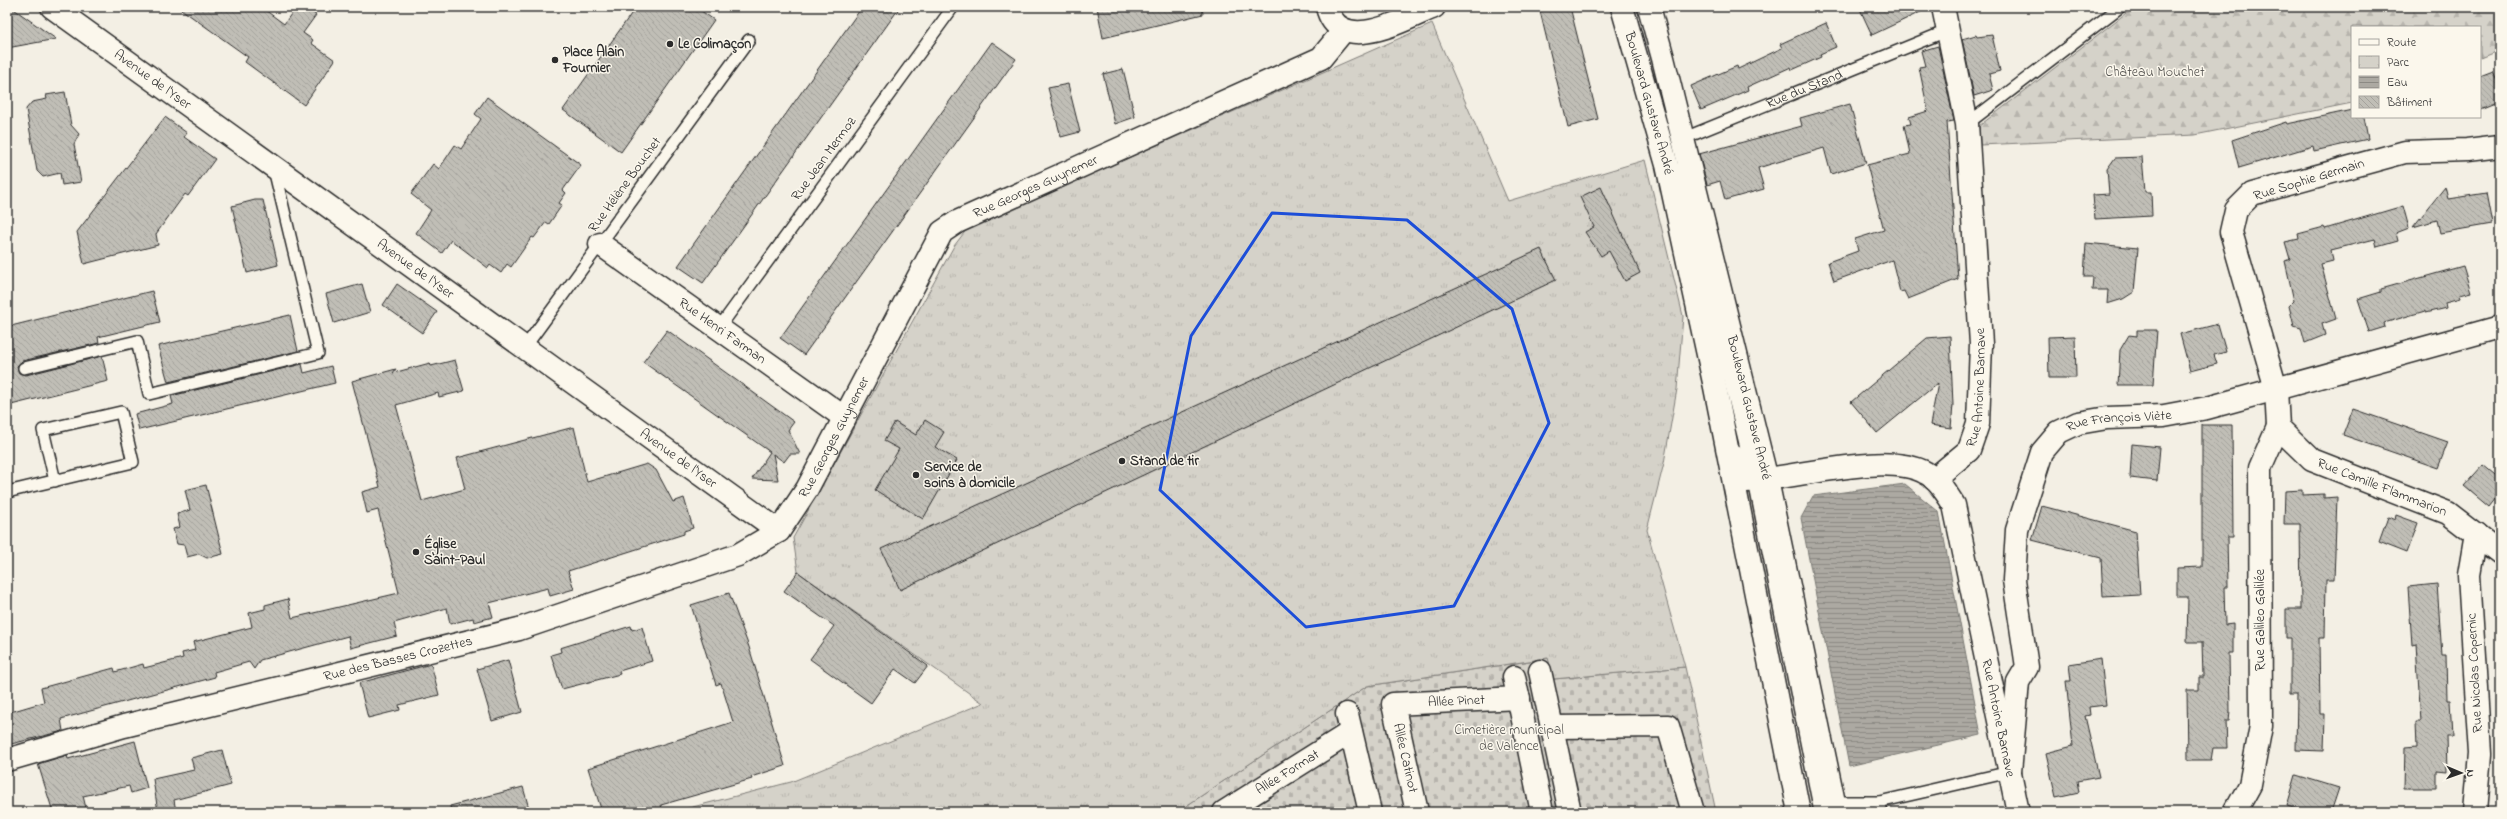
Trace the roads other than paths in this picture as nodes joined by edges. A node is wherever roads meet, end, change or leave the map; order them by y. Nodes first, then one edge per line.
1 (52, 7) edge
2 (952, 7) edge
3 (1327, 7) edge
4 (1434, 7) edge
5 (1622, 7) edge
6 (1649, 7) edge
7 (1943, 7) edge
8 (2120, 7) edge
9 (1344, 30) junction
10 (1949, 30) junction
11 (749, 40) dead end
12 (1967, 124) junction
13 (1673, 146) junction
14 (2500, 146) edge
15 (274, 166) junction
16 (600, 244) junction
17 (2500, 327) edge
18 (719, 328) junction
19 (525, 347) junction
20 (24, 368) dead end
21 (1715, 387) junction
22 (2276, 389) junction
23 (845, 418) junction
24 (2278, 427) junction
25 (1934, 479) junction
26 (54, 480) junction
27 (1760, 481) junction
28 (7, 492) edge
29 (779, 531) junction
30 (2476, 534) junction
31 (2500, 552) edge
32 (1540, 671) dead end
33 (1514, 677) dead end
34 (1519, 698) junction
35 (1393, 704) joint
36 (1552, 727) junction
37 (7, 760) edge
38 (2010, 772) junction
39 (1880, 807) edge
40 (1830, 809) edge
41 (1224, 812) edge
42 (1370, 812) edge
43 (1417, 812) edge
44 (1542, 812) edge
45 (1570, 812) edge
46 (1693, 812) edge
47 (1799, 812) edge
48 (2018, 812) edge
49 (2235, 812) edge
50 (2475, 812) edge

1 - 15 street, Avenue de l'Yser
2 - 18 lane, Rue Jean Mermoz
3 - 9 street
4 - 9 street
5 - 13 street, Boulevard Gustave André
6 - 13 street, Boulevard Gustave André
7 - 10 street, Rue Antoine Barnave
8 - 12 lane
9 - 23 street, Rue Georges Guynemer
10 - 12 street, Rue Antoine Barnave
10 - 13 lane, Rue du Stand
11 - 16 lane, Rue Hélène Bouchet
12 - 25 street, Rue Antoine Barnave
13 - 21 street, Boulevard Gustave André
13 - 27 street, Boulevard Gustave André
14 - 22 street, Rue Sophie Germain
15 - 19 street, Avenue de l'Yser
15 - 20 lane
16 - 18 street, Rue Henri Farman
16 - 19 lane, Rue Hélène Bouchet
17 - 22 street, Rue François Viète
18 - 23 street, Rue Henri Farman
19 - 29 street, Avenue de l'Yser
21 - 27 street
21 - 47 street, Boulevard Gustave André
22 - 24 street
22 - 38 street, Rue François Viète
23 - 29 street, Rue Georges Guynemer
24 - 30 street, Rue Camille Flammarion
24 - 49 street, Rue Galileo Galilée
25 - 27 street
25 - 38 street, Rue Antoine Barnave
26 - 26 lane
26 - 28 lane
27 - 40 street, Boulevard Gustave André
29 - 37 street, Rue des Basses Crozettes
30 - 31 street, Rue Camille Flammarion
30 - 50 street, Rue Nicolas Copernic
32 - 36 street
33 - 34 street
34 - 35 street, Allée Pinet
34 - 44 street
35 - 43 street, Allée Catinot
36 - 45 street
36 - 46 street
38 - 39 lane
38 - 48 street, Rue Antoine Barnave
39 - 40 lane
41 - 42 street, Allée Format

